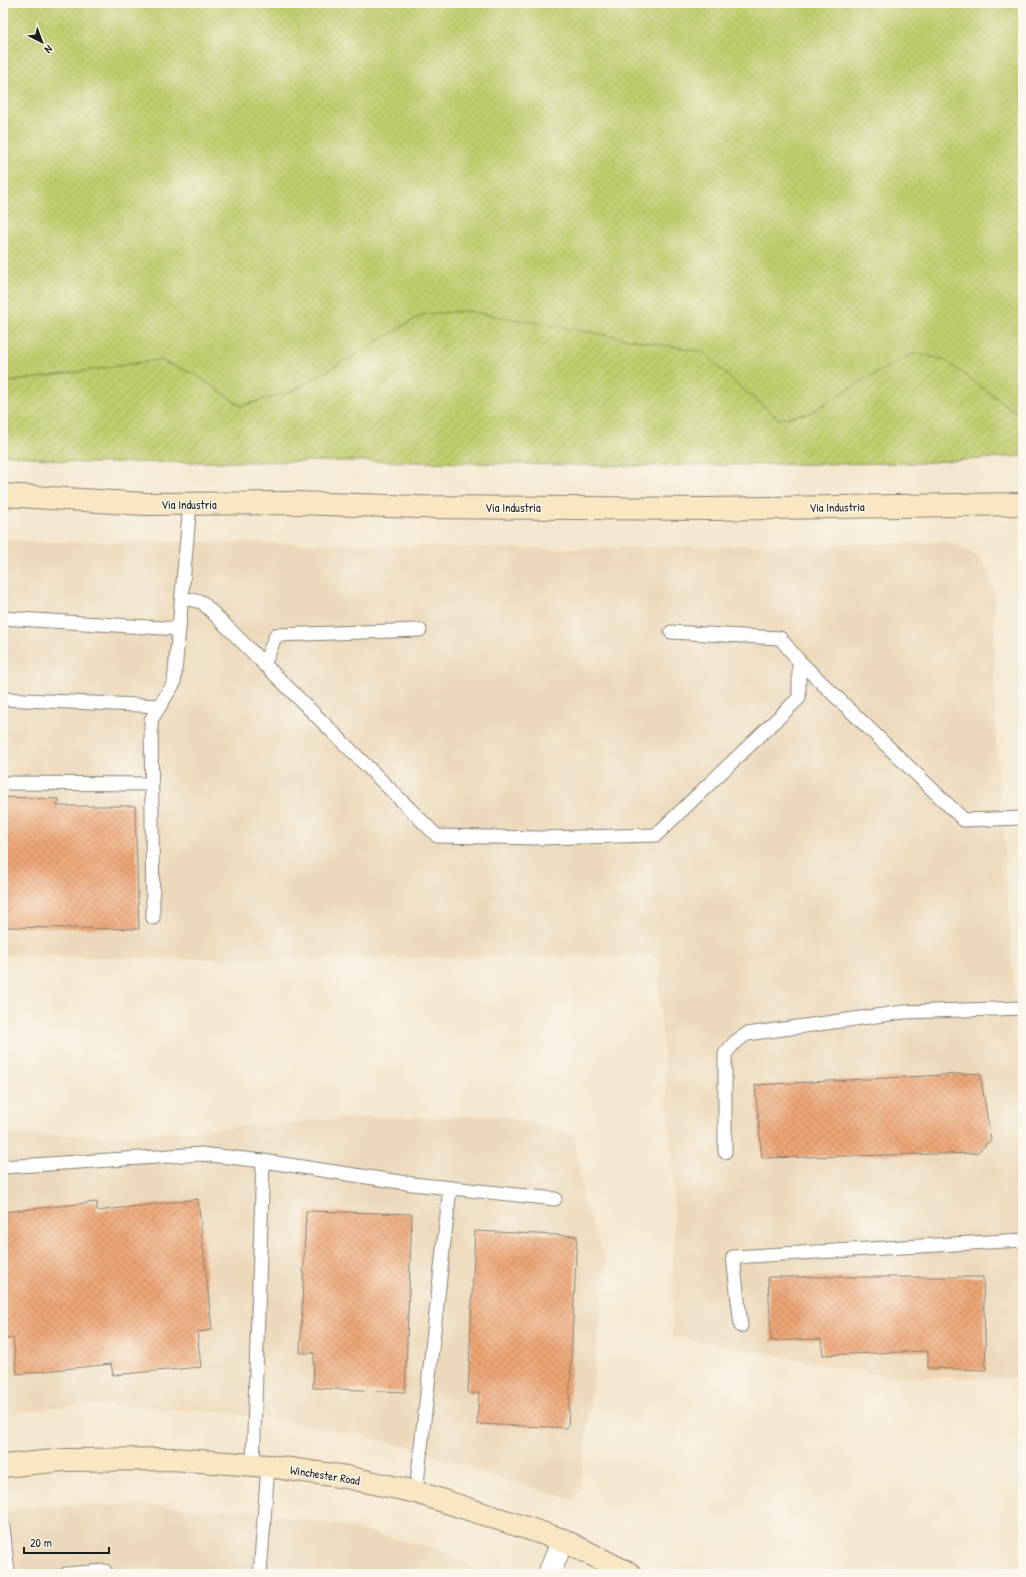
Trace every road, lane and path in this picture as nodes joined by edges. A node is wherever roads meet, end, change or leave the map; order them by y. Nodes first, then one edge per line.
1 (3, 495) edge
2 (190, 504) junction
3 (1023, 504) edge
4 (182, 598) junction
5 (3, 618) edge
6 (179, 629) junction
7 (420, 630) dead end
8 (671, 632) dead end
9 (799, 662) junction
10 (264, 665) junction
11 (3, 699) edge
12 (160, 706) junction
13 (3, 783) edge
14 (152, 784) junction
15 (1023, 818) edge
16 (153, 918) dead end
17 (1023, 1008) edge
18 (725, 1152) dead end
19 (263, 1161) junction
20 (3, 1167) edge
21 (450, 1188) junction
22 (555, 1199) dead end
23 (1023, 1240) edge
24 (741, 1326) dead end
25 (261, 1465) junction
26 (3, 1466) edge
27 (416, 1492) junction
28 (3, 1526) edge
29 (563, 1540) junction
30 (105, 1571) dead end
31 (8, 1574) edge
32 (66, 1574) edge
33 (260, 1574) edge
34 (549, 1574) edge
35 (630, 1574) edge

1 - 2 street, Via Industria
2 - 3 street, Via Industria
2 - 4 lane
4 - 6 lane
4 - 10 lane
5 - 6 lane
6 - 12 lane
7 - 10 lane
8 - 9 lane
9 - 10 lane
9 - 15 lane
11 - 12 lane
12 - 14 lane
13 - 14 lane
14 - 16 lane
17 - 18 lane
19 - 20 lane
19 - 21 lane
19 - 25 lane
21 - 22 lane
21 - 27 lane
23 - 24 lane
25 - 26 street, Winchester Road
25 - 27 street, Winchester Road
25 - 33 lane
27 - 29 street, Winchester Road
28 - 31 lane
29 - 34 street
29 - 35 street, Winchester Road
30 - 32 lane

